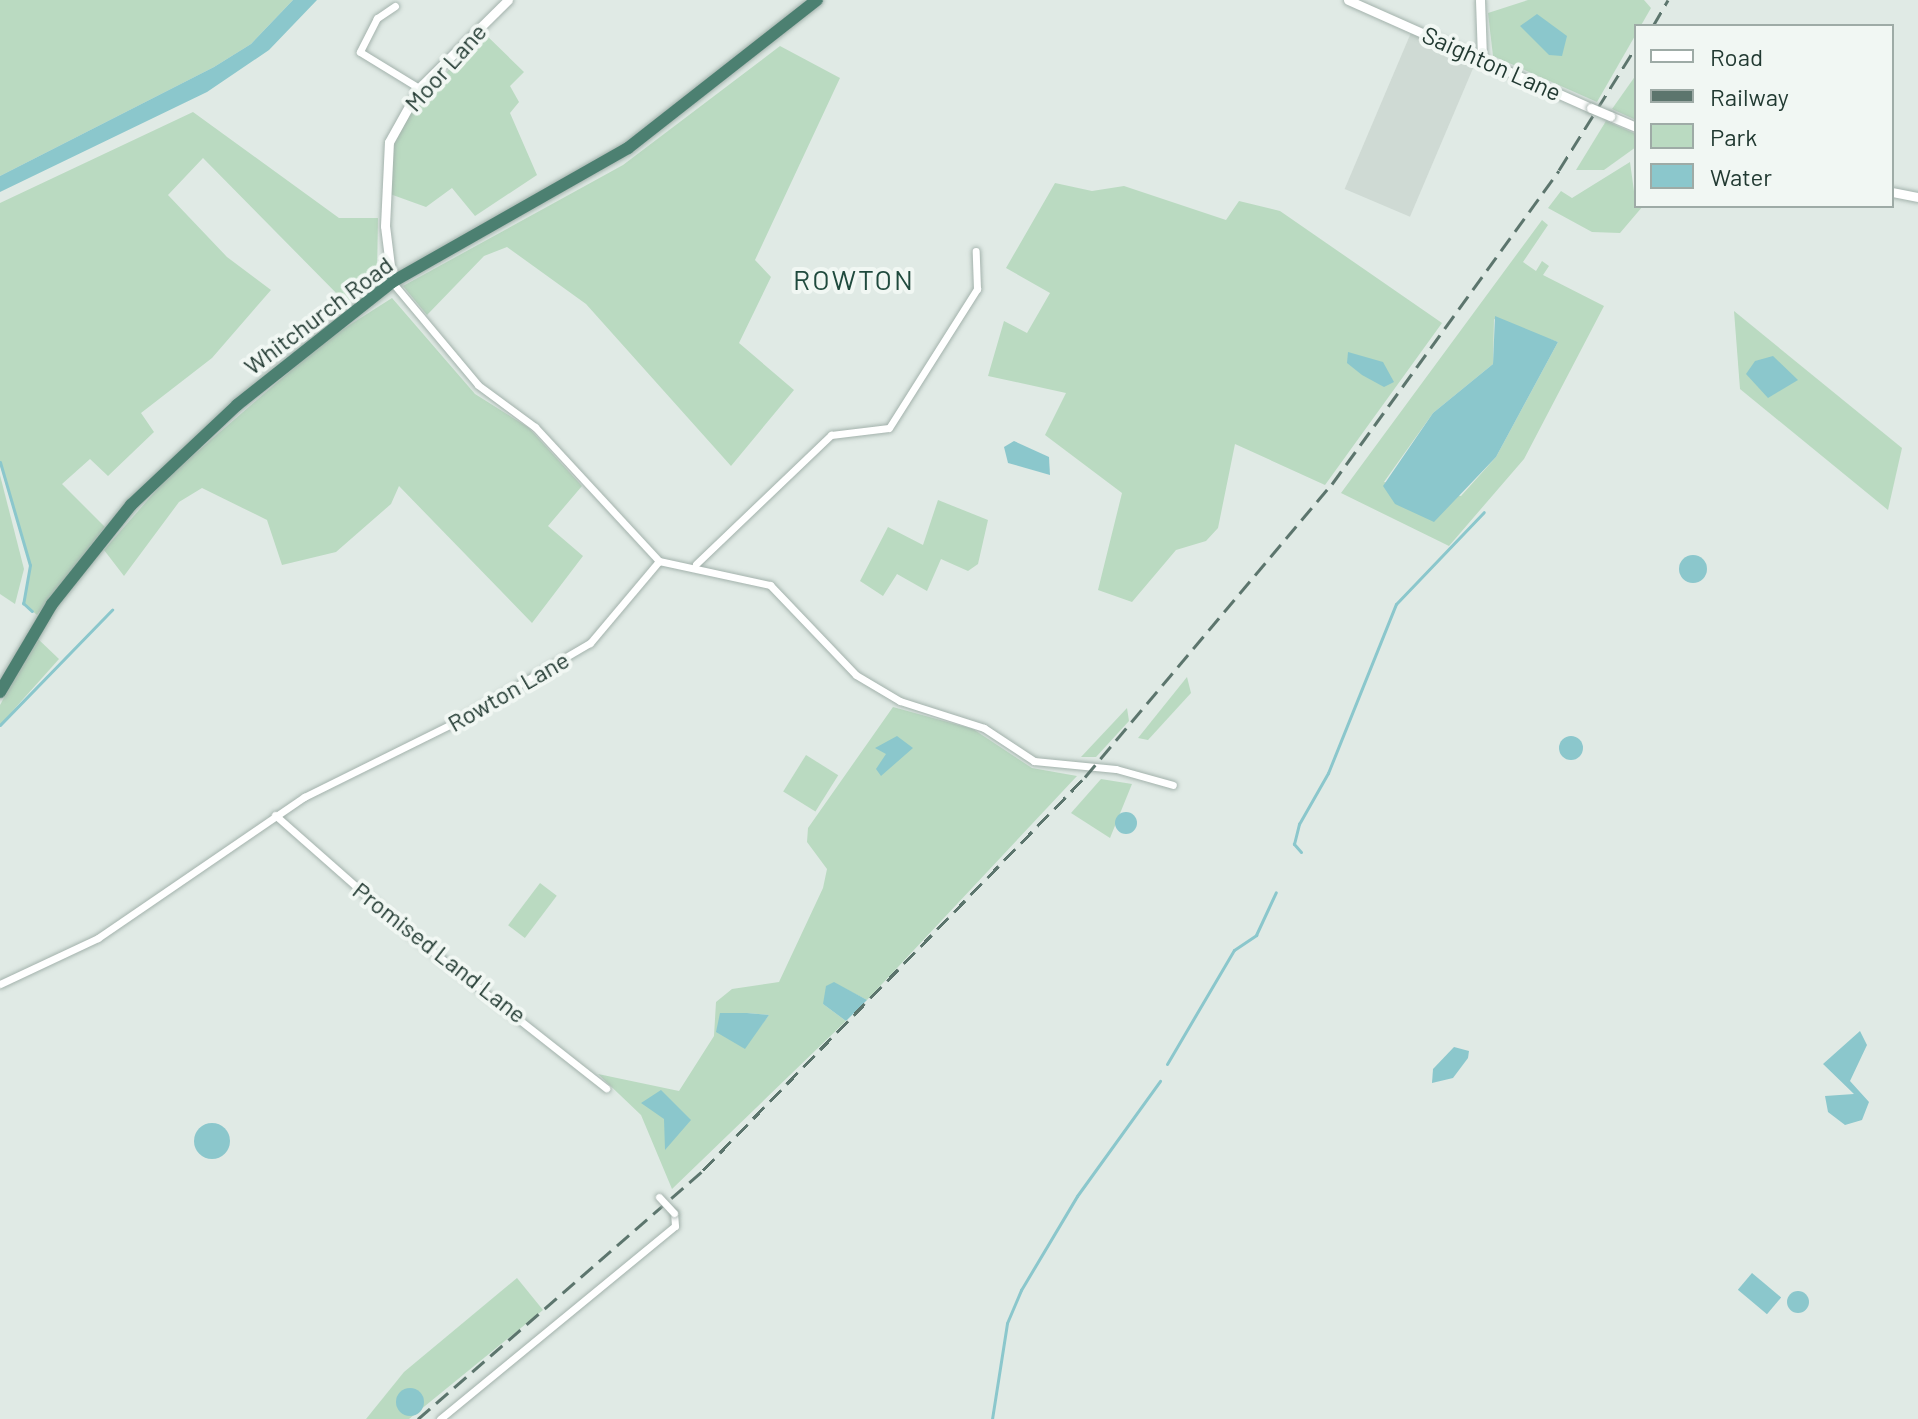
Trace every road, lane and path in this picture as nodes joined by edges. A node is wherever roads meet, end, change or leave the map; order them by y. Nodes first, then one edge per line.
1 (508, 0) edge
2 (817, 0) edge
3 (1348, 0) edge
4 (1480, 0) edge
5 (395, 6) dead end
6 (1482, 57) junction
7 (419, 88) junction
8 (1634, 126) edge
9 (1894, 192) edge
10 (1918, 197) edge
11 (976, 251) dead end
12 (392, 282) junction
13 (659, 561) junction
14 (694, 565) junction
15 (0, 692) edge
16 (1173, 785) dead end
17 (275, 815) junction
18 (0, 984) edge
19 (606, 1088) dead end
20 (659, 1197) dead end
21 (440, 1419) edge

1 - 7 street, Moor Lane
2 - 12 highway, Whitchurch Road
3 - 6 street, Saighton Lane
4 - 6 street
5 - 7 street
6 - 8 street, Saighton Lane, bridge
7 - 12 street, Moor Lane
9 - 10 street
11 - 14 street
12 - 13 street
12 - 15 highway, Whitchurch Road
13 - 14 street
13 - 17 street, Rowton Lane
14 - 16 street
17 - 18 street, Rowton Lane
17 - 19 street, Promised Land Lane
20 - 21 street, bridge

